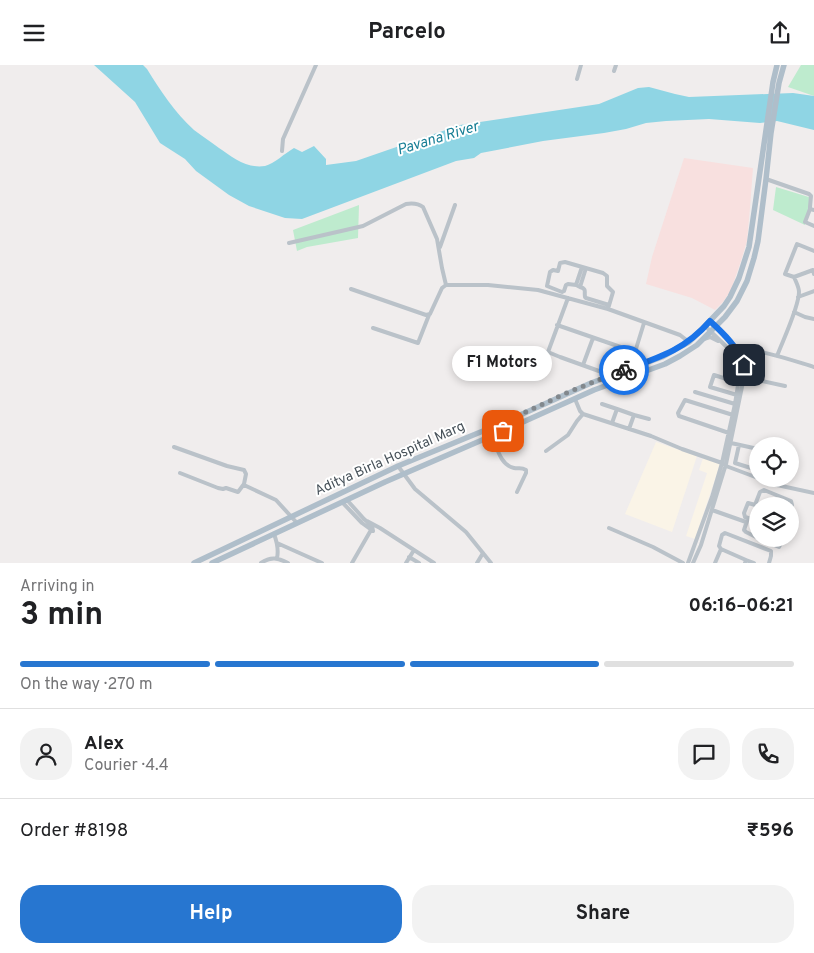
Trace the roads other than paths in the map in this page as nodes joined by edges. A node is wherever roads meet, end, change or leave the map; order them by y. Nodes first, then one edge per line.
1 (316, 65) edge
2 (581, 65) edge
3 (616, 65) edge
4 (777, 65) edge
5 (784, 65) edge
6 (614, 71) dead end
7 (576, 79) dead end
8 (776, 82) junction
9 (768, 136) junction
10 (282, 151) dead end
11 (766, 179) junction
12 (455, 205) dead end
13 (812, 210) edge
14 (814, 226) edge
15 (289, 243) dead end
16 (439, 249) junction
17 (814, 251) edge
18 (584, 268) junction
19 (814, 274) edge
20 (794, 277) junction
21 (446, 285) junction
22 (578, 286) junction
23 (351, 289) dead end
24 (814, 291) edge
25 (798, 297) junction
26 (568, 298) junction
27 (608, 307) junction
28 (794, 312) junction
29 (429, 315) junction
30 (814, 319) edge
31 (644, 323) junction
32 (708, 324) junction
33 (557, 325) junction
34 (715, 326) junction
35 (373, 328) dead end
36 (711, 332) junction
37 (593, 337) junction
38 (704, 339) junction
39 (688, 342) junction
40 (723, 343) junction
41 (694, 348) junction
42 (626, 349) junction
43 (735, 352) junction
44 (777, 356) junction
45 (583, 365) junction
46 (814, 367) edge
47 (619, 372) junction
48 (610, 375) junction
49 (744, 377) junction
50 (613, 383) junction
51 (739, 383) junction
52 (785, 386) dead end
53 (695, 392) dead end
54 (737, 395) junction
55 (575, 399) junction
56 (602, 404) dead end
57 (735, 404) junction
58 (617, 409) junction
59 (583, 414) junction
60 (634, 415) junction
61 (733, 415) junction
62 (648, 419) dead end
63 (612, 423) junction
64 (500, 424) junction
65 (629, 429) junction
66 (503, 431) junction
67 (729, 433) junction
68 (492, 436) junction
69 (731, 443) junction
70 (739, 445) junction
71 (174, 447) dead end
72 (444, 447) junction
73 (749, 447) edge
74 (546, 451) dead end
75 (448, 455) junction
76 (724, 465) junction
77 (398, 466) junction
78 (749, 467) edge
79 (180, 473) dead end
80 (405, 474) junction
81 (749, 474) edge
82 (244, 484) junction
83 (786, 487) edge
84 (517, 493) dead end
85 (814, 493) edge
86 (759, 497) edge
87 (781, 497) edge
88 (344, 501) junction
89 (749, 503) edge
90 (712, 510) junction
91 (292, 517) junction
92 (747, 520) junction
93 (297, 523) junction
94 (366, 523) junction
95 (609, 528) dead end
96 (274, 534) junction
97 (749, 534) edge
98 (278, 543) junction
99 (721, 549) junction
100 (414, 550) junction
101 (483, 553) junction
102 (409, 557) junction
103 (277, 558) junction
104 (745, 561) edge
105 (692, 562) edge
106 (194, 563) edge
107 (212, 563) edge
108 (261, 563) edge
109 (288, 563) edge
110 (322, 563) edge
111 (352, 563) edge
112 (406, 563) edge
113 (419, 563) edge
114 (434, 563) edge
115 (477, 563) edge
116 (491, 563) edge
117 (683, 563) edge
118 (700, 563) edge
119 (715, 563) edge
120 (754, 563) edge
121 (768, 563) edge

1 - 10 street
2 - 7 street
3 - 6 street
4 - 8 main road
5 - 8 main road
8 - 9 main road
9 - 11 main road, Aditya Birla Hospital Marg
9 - 32 main road, Aditya Birla Hospital Marg
11 - 13 street
11 - 34 main road, Aditya Birla Hospital Marg
12 - 16 street
13 - 14 street
15 - 16 street
16 - 21 street
17 - 20 street
18 - 22 street
18 - 22 street
18 - 27 street
19 - 20 street
20 - 25 street
21 - 26 street
21 - 29 street
22 - 27 street
23 - 29 street
24 - 25 street
25 - 28 street
26 - 27 street
26 - 33 street
27 - 31 street
28 - 30 street
28 - 44 street
29 - 35 street
31 - 39 street
31 - 42 street
32 - 34 street
32 - 36 street
32 - 39 main road, Aditya Birla Hospital Marg
33 - 37 street
33 - 45 street
34 - 36 main road, Aditya Birla Hospital Marg
34 - 43 street
36 - 38 main road, Aditya Birla Hospital Marg
36 - 40 street
37 - 42 street
37 - 45 street
38 - 40 street
38 - 41 main road, Aditya Birla Hospital Marg
39 - 41 street
39 - 47 main road, Aditya Birla Hospital Marg
40 - 43 street
41 - 50 main road, Aditya Birla Hospital Marg
42 - 47 street
43 - 44 street
43 - 49 street
43 - 51 street
44 - 46 street
45 - 48 street
47 - 48 main road, Aditya Birla Hospital Marg
48 - 50 street
48 - 64 main road, Aditya Birla Hospital Marg
49 - 52 street
49 - 69 street
50 - 55 main road, Aditya Birla Hospital Marg
51 - 54 street
51 - 54 street
53 - 57 street
54 - 57 street
55 - 59 street
55 - 66 main road, Aditya Birla Hospital Marg
56 - 58 street
57 - 61 street
58 - 60 street
58 - 63 street
59 - 63 street
59 - 74 street
60 - 62 street
60 - 65 street
61 - 67 street
61 - 67 street
63 - 65 street
64 - 66 main road
64 - 72 main road, Aditya Birla Hospital Marg
65 - 76 street
66 - 68 main road, Aditya Birla Hospital Marg
67 - 76 street
68 - 75 main road, Aditya Birla Hospital Marg
68 - 84 street
69 - 70 street
69 - 76 street
70 - 73 street
70 - 78 street
71 - 82 street
72 - 75 main road
72 - 77 main road, Aditya Birla Hospital Marg
75 - 80 main road, Aditya Birla Hospital Marg
76 - 81 street
76 - 90 street
76 - 105 street
77 - 80 street
77 - 91 main road, Aditya Birla Hospital Marg
79 - 82 street
80 - 88 main road, Aditya Birla Hospital Marg
80 - 101 street
82 - 91 street
83 - 85 street
86 - 87 street
88 - 93 main road, Aditya Birla Hospital Marg
88 - 94 street
89 - 92 street
90 - 92 street
90 - 105 street
91 - 93 street
91 - 106 main road, Aditya Birla Hospital Marg
92 - 97 street
93 - 96 main road, Aditya Birla Hospital Marg
94 - 100 street
94 - 111 street
95 - 117 street
96 - 98 street
96 - 107 main road, Aditya Birla Hospital Marg
98 - 103 street
98 - 110 street
99 - 104 street
99 - 119 street
99 - 121 street
100 - 102 street
100 - 114 street
101 - 115 street
101 - 116 street
102 - 112 street
102 - 113 street
103 - 108 street
103 - 109 street
104 - 120 street
105 - 118 street

